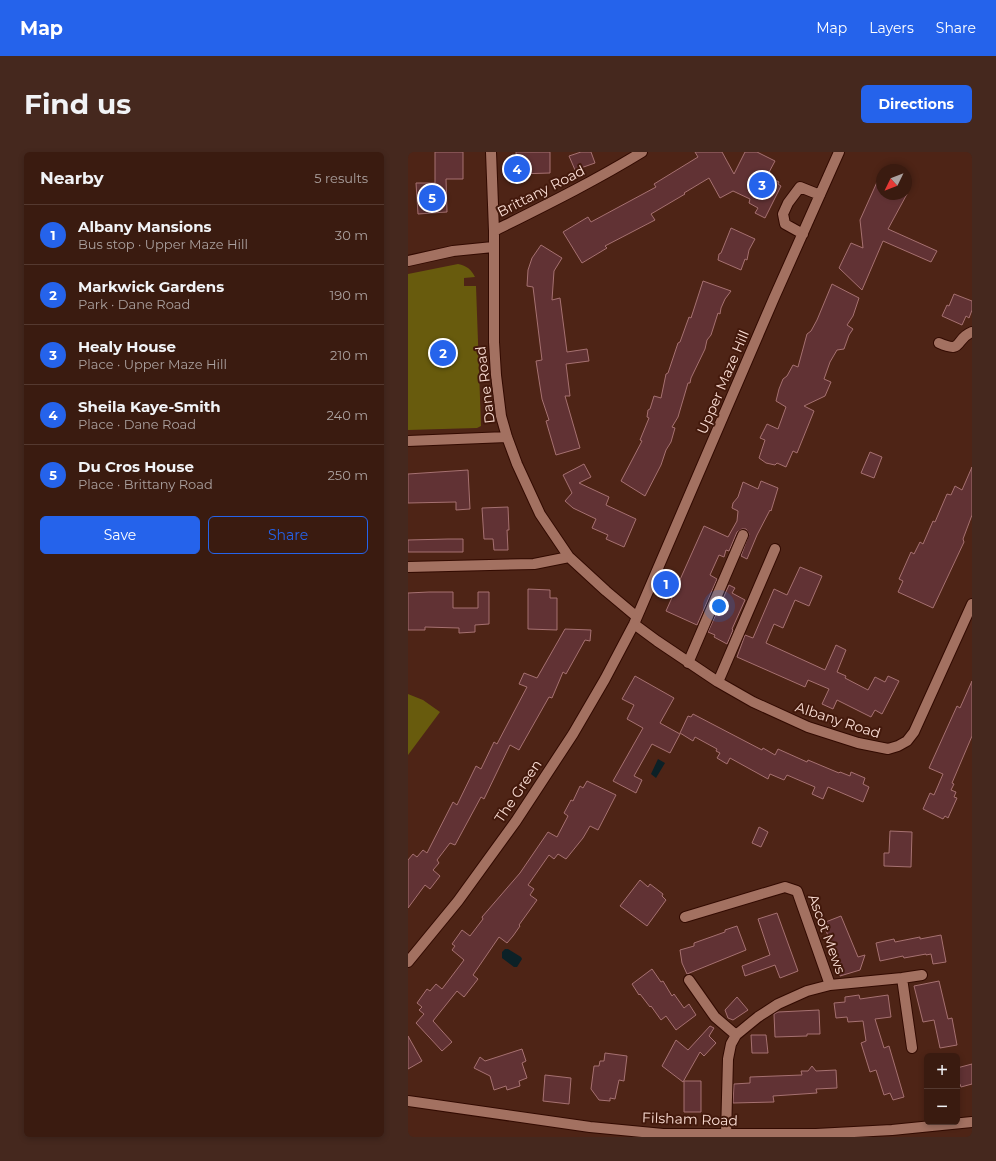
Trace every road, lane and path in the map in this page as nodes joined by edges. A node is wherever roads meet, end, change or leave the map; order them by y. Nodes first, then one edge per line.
1 (491, 152) edge
2 (642, 152) edge
3 (839, 152) edge
4 (820, 195) junction
5 (494, 231) junction
6 (803, 234) junction
7 (493, 247) junction
8 (408, 261) edge
9 (972, 332) edge
10 (939, 343) dead end
11 (507, 437) junction
12 (408, 441) edge
13 (744, 536) dead end
14 (775, 549) dead end
15 (569, 557) junction
16 (408, 567) edge
17 (972, 604) edge
18 (636, 620) junction
19 (688, 663) junction
20 (718, 682) junction
21 (685, 917) dead end
22 (408, 962) edge
23 (922, 975) dead end
24 (902, 978) junction
25 (689, 980) dead end
26 (830, 985) junction
27 (736, 1035) junction
28 (912, 1048) dead end
29 (408, 1101) edge
30 (972, 1122) edge
31 (590, 1132) edge
32 (892, 1133) edge
33 (726, 1135) junction

1 - 5 street, Dane Road
2 - 5 street, Brittany Road
3 - 4 street, Upper Maze Hill
4 - 6 street, Upper Maze Hill
4 - 6 street
5 - 7 street, Dane Road
6 - 18 street, Upper Maze Hill
7 - 8 street
7 - 11 street, Dane Road
9 - 10 street
11 - 12 street
11 - 15 street, Dane Road
13 - 19 street
14 - 20 street
15 - 16 street
15 - 18 street, Dane Road
17 - 20 street, Albany Road
18 - 19 street, Albany Road
18 - 22 street, The Green
19 - 20 street, Albany Road
21 - 26 street, Ascot Mews
23 - 24 street
24 - 26 street
24 - 28 street
25 - 27 street
26 - 27 street
27 - 33 street
29 - 31 street, Filsham Road
30 - 32 street, Filsham Road
31 - 33 street, Filsham Road
32 - 33 street, Filsham Road

